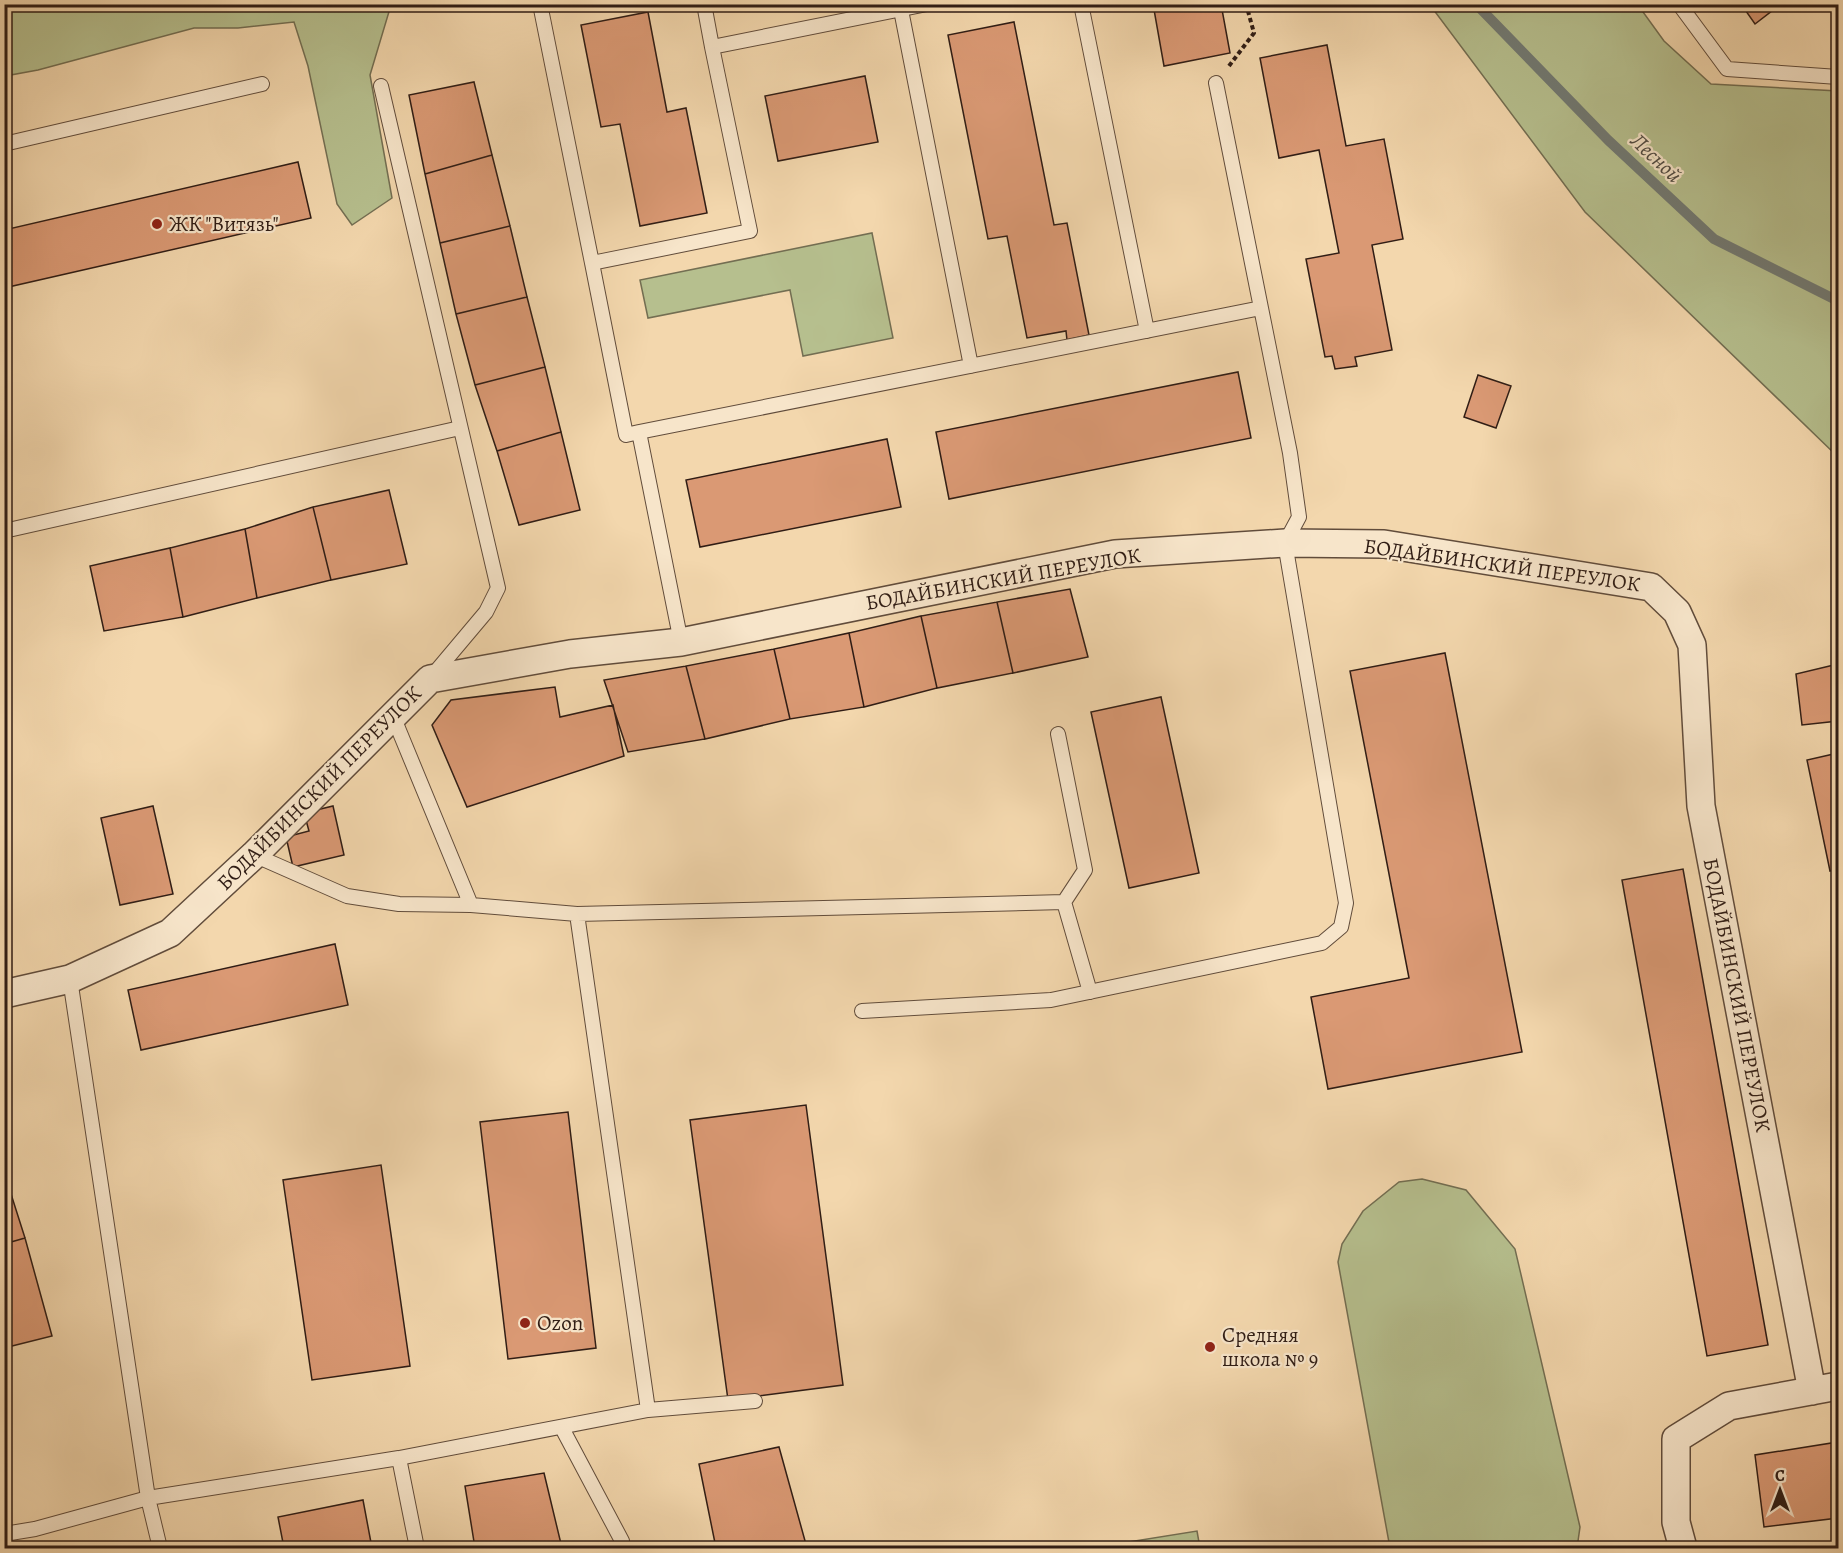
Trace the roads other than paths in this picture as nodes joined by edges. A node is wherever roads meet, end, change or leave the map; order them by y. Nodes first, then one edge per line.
1 (540, 4) edge
2 (704, 4) edge
3 (927, 4) edge
4 (1081, 4) edge
5 (1680, 4) edge
6 (901, 10) junction
7 (712, 47) junction
8 (1839, 77) edge
9 (1216, 83) road end
10 (262, 84) dead end
11 (381, 86) dead end
12 (4, 144) edge
13 (592, 263) junction
14 (1261, 308) junction
15 (1147, 330) junction
16 (971, 366) junction
17 (460, 428) junction
18 (639, 432) junction
19 (4, 531) edge
20 (1285, 543) junction
21 (681, 642) junction
22 (430, 679) junction
23 (393, 716) junction
24 (1058, 734) dead end
25 (254, 855) junction
26 (1064, 902) junction
27 (471, 905) junction
28 (578, 914) junction
29 (70, 979) junction
30 (1090, 992) junction
31 (4, 994) edge
32 (862, 1011) dead end
33 (1839, 1386) edge
34 (1812, 1391) junction
35 (755, 1401) dead end
36 (648, 1410) junction
37 (562, 1428) junction
38 (399, 1458) junction
39 (148, 1498) junction
40 (4, 1534) edge
41 (622, 1541) dead end
42 (160, 1548) edge
43 (417, 1548) edge
44 (1683, 1548) edge

1 - 13 lane
2 - 7 lane
3 - 6 lane
4 - 15 lane
5 - 8 lane
6 - 7 lane
6 - 16 lane
7 - 13 lane
9 - 14 lane
10 - 12 lane
11 - 17 lane
13 - 18 lane
14 - 15 lane
14 - 20 lane
15 - 16 lane
16 - 18 lane
17 - 19 lane
17 - 22 lane
18 - 21 lane
20 - 21 street, БОДАЙБИНСКИЙ ПЕРЕУЛОК
20 - 30 lane
20 - 34 street, БОДАЙБИНСКИЙ ПЕРЕУЛОК
21 - 22 street, БОДАЙБИНСКИЙ ПЕРЕУЛОК
22 - 23 street, БОДАЙБИНСКИЙ ПЕРЕУЛОК
23 - 25 street, БОДАЙБИНСКИЙ ПЕРЕУЛОК
23 - 27 lane
24 - 26 lane
25 - 27 lane
25 - 29 street, БОДАЙБИНСКИЙ ПЕРЕУЛОК
26 - 28 lane
26 - 30 lane
27 - 28 lane
28 - 36 lane
29 - 31 street, БОДАЙБИНСКИЙ ПЕРЕУЛОК
29 - 39 lane
30 - 32 lane
33 - 34 street
34 - 44 street
35 - 36 lane
36 - 37 lane
37 - 38 lane
37 - 41 lane
38 - 39 lane
38 - 43 lane
39 - 40 lane
39 - 42 lane

